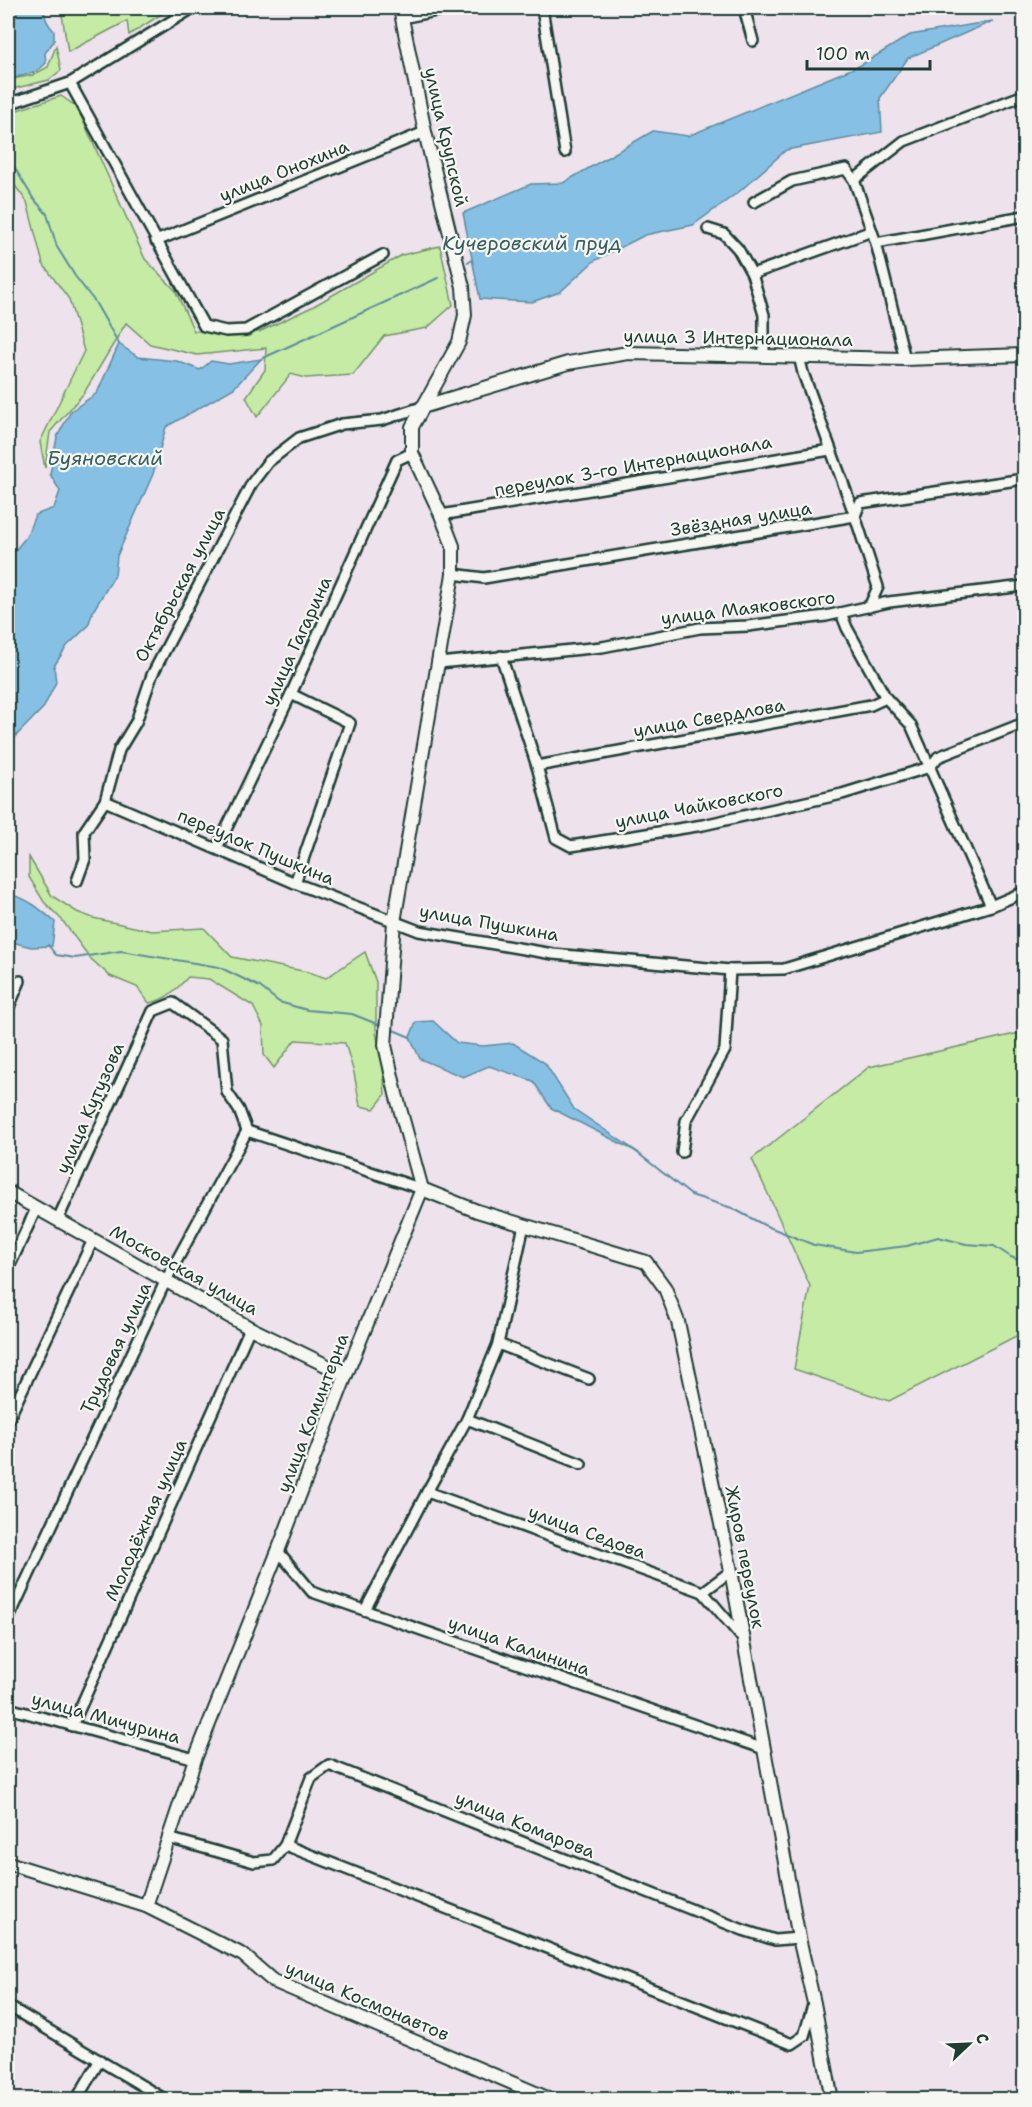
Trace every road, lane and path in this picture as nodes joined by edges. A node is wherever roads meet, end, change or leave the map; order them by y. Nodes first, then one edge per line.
1 (193, 8) edge
2 (451, 8) edge
3 (542, 8) edge
4 (744, 8) edge
5 (401, 13) edge
6 (753, 41) dead end
7 (70, 83) junction
8 (1024, 95) edge
9 (8, 104) edge
10 (425, 132) junction
11 (565, 152) dead end
12 (855, 180) junction
13 (754, 202) dead end
14 (1024, 216) edge
15 (708, 229) dead end
16 (872, 231) junction
17 (156, 241) junction
18 (876, 243) junction
19 (383, 255) dead end
20 (752, 274) junction
21 (1024, 355) edge
22 (764, 356) junction
23 (799, 356) junction
24 (905, 359) junction
25 (422, 407) junction
26 (830, 450) junction
27 (412, 453) junction
28 (1024, 478) edge
29 (441, 515) junction
30 (855, 516) junction
31 (453, 574) junction
32 (1024, 586) edge
33 (869, 607) junction
34 (841, 613) junction
35 (501, 656) junction
36 (440, 663) junction
37 (291, 694) junction
38 (886, 698) junction
39 (1024, 723) edge
40 (537, 766) junction
41 (930, 767) junction
42 (105, 801) junction
43 (217, 848) junction
44 (77, 881) dead end
45 (296, 883) junction
46 (1024, 891) edge
47 (991, 906) junction
48 (394, 922) junction
49 (730, 970) junction
50 (20, 981) dead end
51 (8, 1009) edge
52 (248, 1131) junction
53 (682, 1152) dead end
54 (422, 1189) junction
55 (8, 1192) edge
56 (36, 1209) junction
57 (58, 1219) junction
58 (524, 1225) junction
59 (93, 1240) junction
60 (8, 1269) edge
61 (165, 1282) junction
62 (250, 1329) junction
63 (498, 1344) junction
64 (346, 1375) junction
65 (589, 1379) dead end
66 (467, 1419) junction
67 (8, 1420) edge
68 (581, 1464) dead end
69 (427, 1492) junction
70 (279, 1551) junction
71 (730, 1571) junction
72 (703, 1592) junction
73 (365, 1611) junction
74 (8, 1620) edge
75 (744, 1641) junction
76 (8, 1708) edge
77 (72, 1726) junction
78 (764, 1749) junction
79 (195, 1760) junction
80 (168, 1838) junction
81 (285, 1845) junction
82 (8, 1863) edge
83 (146, 1906) junction
84 (798, 1938) junction
85 (814, 2003) junction
86 (8, 2006) edge
87 (100, 2060) junction
88 (76, 2100) edge
89 (166, 2100) edge
90 (552, 2100) edge
91 (832, 2100) edge

1 - 7 street
2 - 5 street
3 - 11 street
4 - 6 street
5 - 10 street, улица Крупской
7 - 9 street
7 - 17 street
8 - 12 street
10 - 17 street, улица Онохина
10 - 25 street, улица Крупской
12 - 13 street
12 - 16 street
14 - 18 street
15 - 20 street
16 - 18 street
16 - 20 street
17 - 19 street
18 - 24 street
20 - 22 street
21 - 24 street, улица 3 Интернационала
22 - 23 street, улица 3 Интернационала
22 - 25 street, улица 3 Интернационала
23 - 24 street, улица 3 Интернационала
23 - 26 street
25 - 27 street, улица Пушкина
25 - 42 street, Октябрьская улица
26 - 29 street, переулок 3-го Интернационала
26 - 30 street
27 - 29 street, улица Пушкина
27 - 37 street, улица Гагарина
28 - 30 street, Звёздная улица
29 - 31 street, улица Пушкина
30 - 31 street, Звёздная улица
30 - 33 street
31 - 36 street, улица Пушкина
32 - 33 street, улица Маяковского
33 - 34 street, улица Маяковского
34 - 35 street, улица Маяковского
34 - 38 street
35 - 36 street, улица Маяковского
35 - 40 street, улица Чайковского
36 - 48 street, улица Пушкина
37 - 43 street, улица Гагарина
37 - 45 street
38 - 40 street, улица Свердлова
38 - 41 street
39 - 41 street, улица Чайковского
40 - 41 street, улица Чайковского
41 - 47 street
42 - 43 street, переулок Пушкина
42 - 44 street, Октябрьская улица
43 - 45 street, переулок Пушкина
45 - 48 street, переулок Пушкина
46 - 47 street, улица Пушкина
47 - 49 street, улица Пушкина
48 - 49 street, улица Пушкина
48 - 54 street
49 - 53 street
50 - 51 street
52 - 54 street
52 - 57 street, улица Кутузова
52 - 61 street, Трудовая улица
54 - 58 street, Жиров переулок
54 - 64 street, улица Коминтерна
55 - 56 street, Московская улица
56 - 57 street, Московская улица
56 - 60 street
57 - 59 street, Московская улица
58 - 63 street
58 - 71 street, Жиров переулок
59 - 61 street, Московская улица
59 - 67 street
61 - 62 street, Московская улица
61 - 74 street, Трудовая улица
62 - 64 street, Московская улица
62 - 77 street, Молодёжная улица
63 - 65 street
63 - 66 street
64 - 70 street, улица Коминтерна
66 - 68 street
66 - 69 street
69 - 72 street, улица Седова
69 - 73 street
70 - 73 street, улица Калинина
70 - 79 street, улица Коминтерна
71 - 72 street
71 - 75 street, Жиров переулок
72 - 75 street
73 - 78 street, улица Калинина
75 - 78 street, Жиров переулок
76 - 77 street, улица Мичурина
77 - 79 street, улица Мичурина
78 - 84 street, Жиров переулок
79 - 80 street, улица Коминтерна
80 - 81 street
80 - 83 street, улица Коминтерна
81 - 84 street, улица Комарова
81 - 85 street
82 - 83 street, улица Космонавтов
83 - 90 street, улица Космонавтов
84 - 85 street, Жиров переулок
85 - 91 street, Жиров переулок
86 - 87 street
87 - 88 street
87 - 89 street

